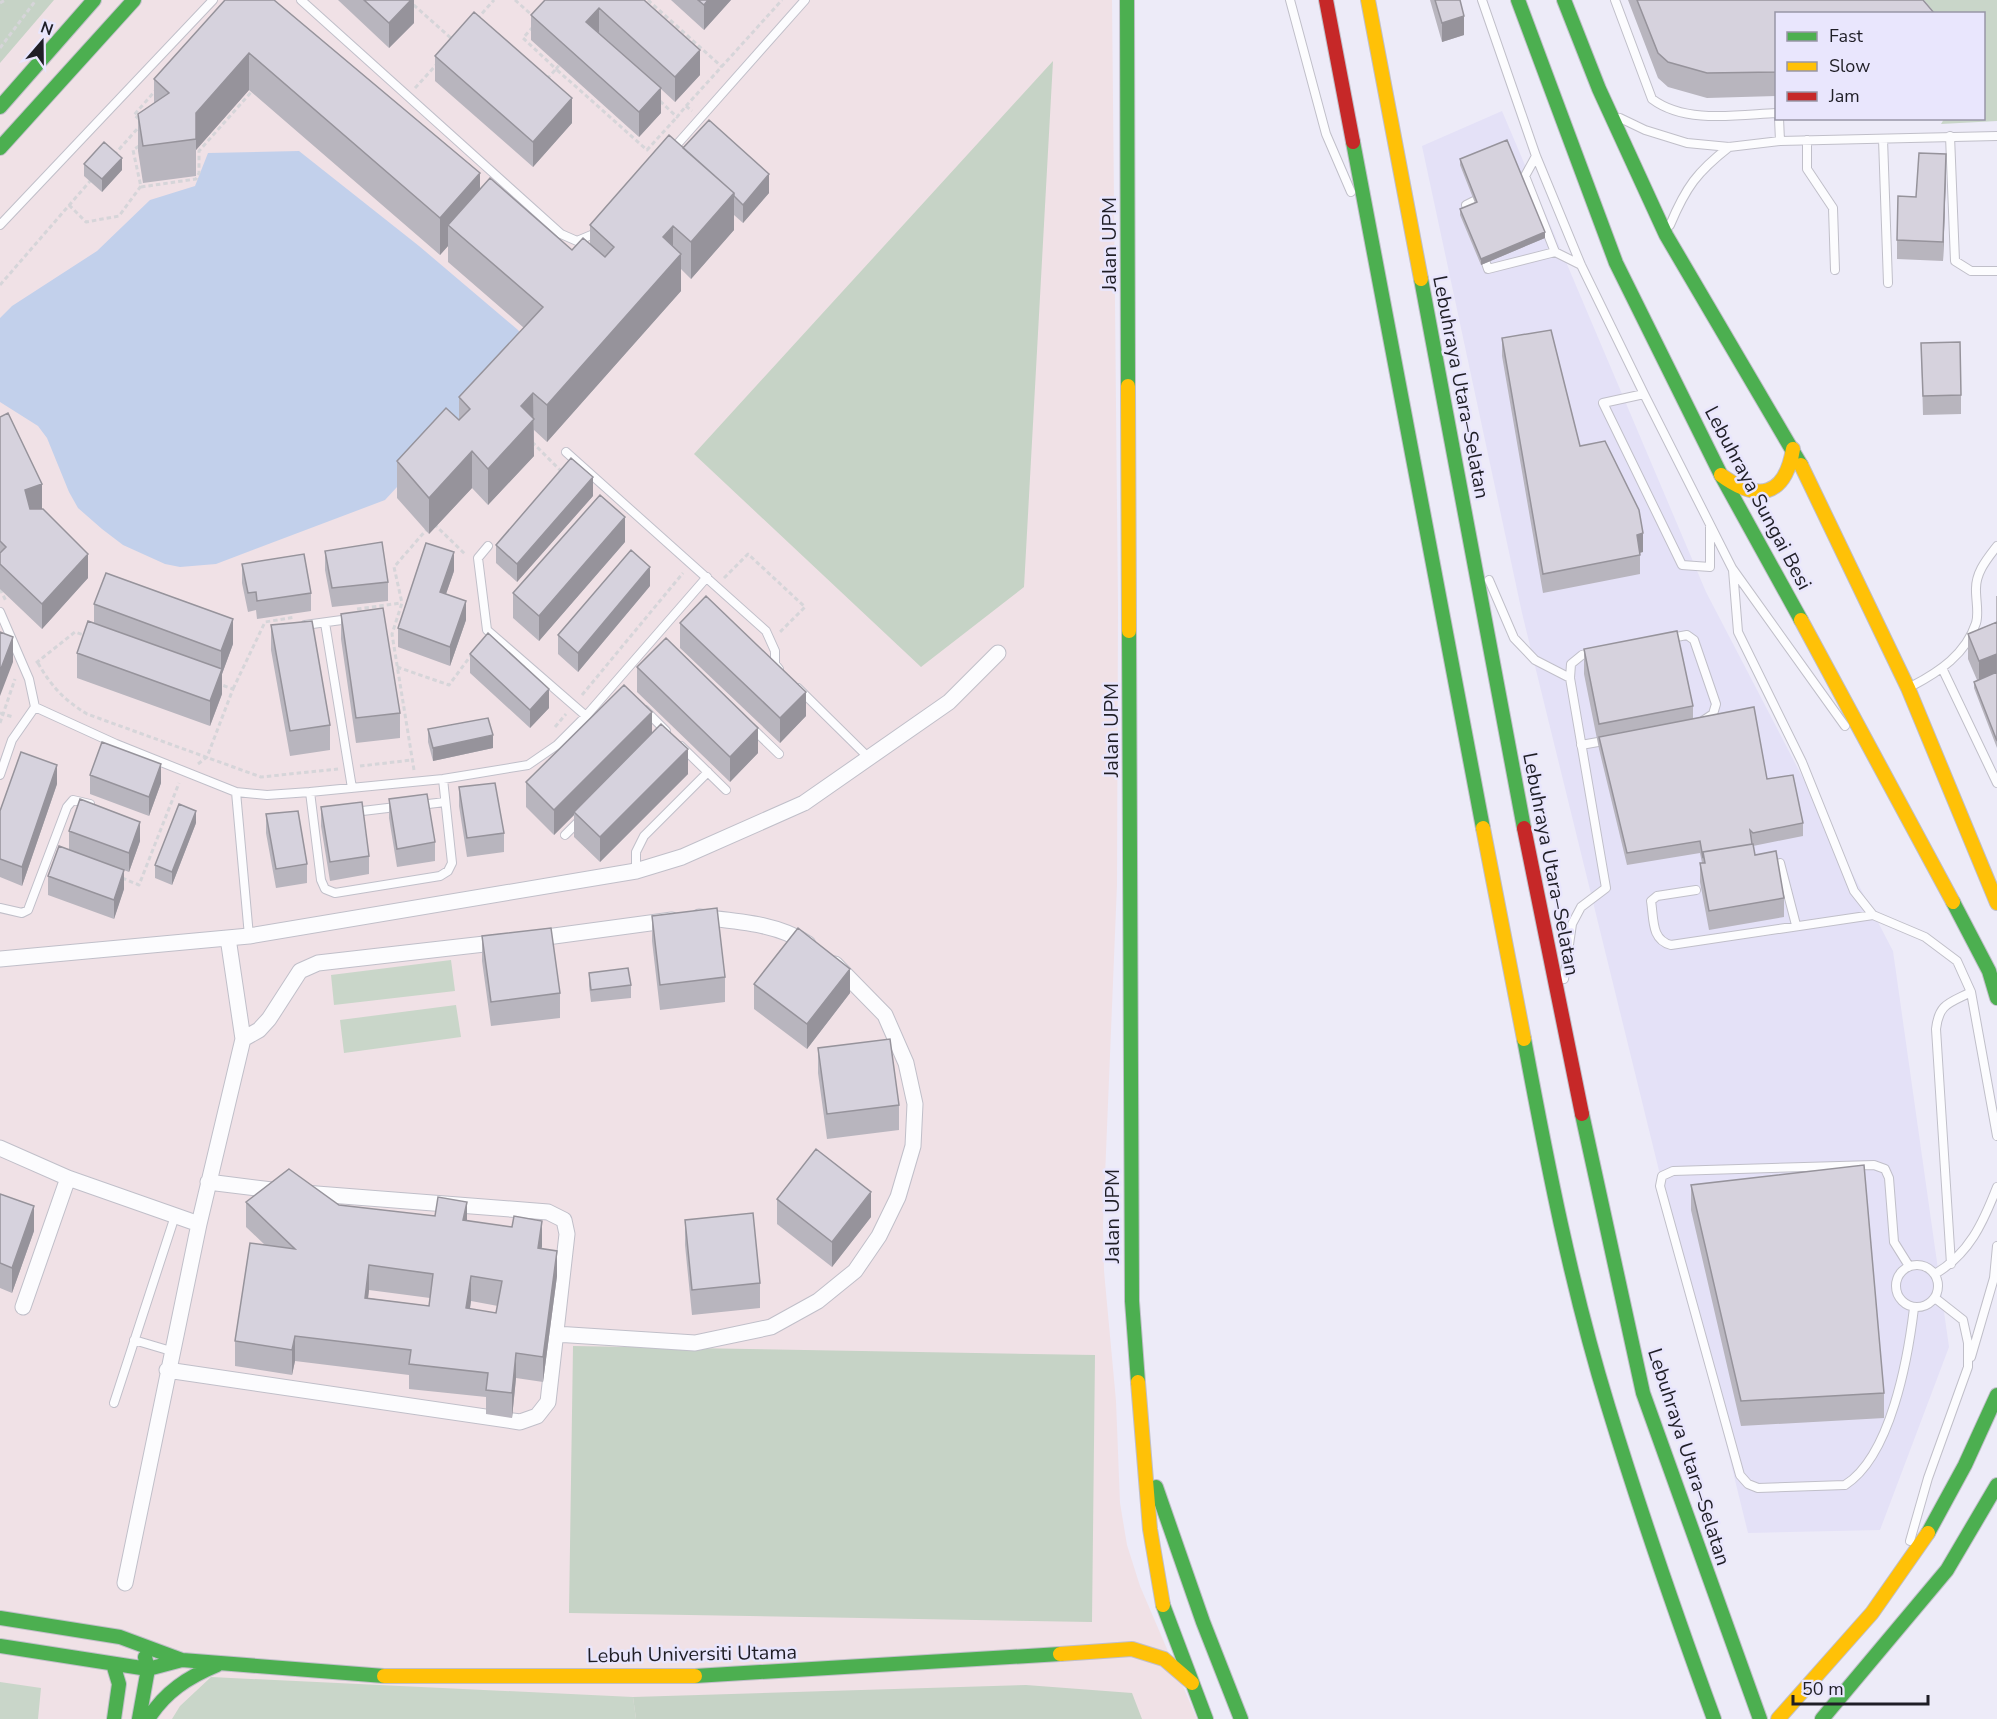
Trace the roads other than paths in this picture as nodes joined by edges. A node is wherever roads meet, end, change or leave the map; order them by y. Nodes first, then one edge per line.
1 (94, 0) edge
2 (134, 0) edge
3 (213, 0) edge
4 (301, 0) edge
5 (805, 0) edge
6 (1128, 0) edge
7 (1290, 0) edge
8 (1326, 0) edge
9 (1368, 0) edge
10 (1482, 0) edge
11 (1518, 0) edge
12 (1564, 0) edge
13 (1615, 0) edge
14 (0, 107) edge
15 (1775, 113) edge
16 (1611, 114) junction
17 (1779, 120) edge
18 (1950, 136) junction
19 (1997, 136) edge
20 (1883, 139) junction
21 (1808, 140) junction
22 (1780, 141) junction
23 (1729, 147) junction
24 (0, 148) edge
25 (669, 152) edge
26 (1536, 156) junction
27 (1474, 201) edge
28 (1467, 212) edge
29 (0, 225) edge
30 (600, 228) edge
31 (1666, 235) junction
32 (1371, 237) junction
33 (1555, 252) junction
34 (1486, 263) edge
35 (1581, 265) junction
36 (1835, 270) dead end
37 (1997, 271) edge
38 (1888, 283) dead end
39 (1644, 394) junction
40 (1793, 449) junction
41 (566, 452) dead end
42 (1721, 475) junction
43 (1710, 525) junction
44 (1470, 535) junction
45 (488, 546) dead end
46 (1997, 546) edge
47 (1732, 568) junction
48 (707, 577) junction
49 (0, 612) edge
50 (359, 618) edge
51 (325, 622) junction
52 (298, 626) edge
53 (0, 634) edge
54 (655, 637) junction
55 (13, 639) junction
56 (1658, 640) edge
57 (663, 645) edge
58 (1604, 650) edge
59 (998, 653) dead end
60 (1943, 670) junction
61 (782, 672) edge
62 (1570, 678) junction
63 (790, 680) edge
64 (616, 681) junction
65 (623, 688) edge
66 (1908, 688) junction
67 (634, 699) edge
68 (35, 707) junction
69 (586, 716) junction
70 (1698, 721) edge
71 (747, 724) edge
72 (1598, 742) edge
73 (1581, 745) junction
74 (779, 754) dead end
75 (870, 759) junction
76 (708, 772) junction
77 (0, 775) edge
78 (443, 778) junction
79 (1997, 783) edge
80 (352, 788) junction
81 (726, 790) dead end
82 (236, 792) junction
83 (310, 792) junction
84 (445, 802) junction
85 (102, 808) edge
86 (590, 810) edge
87 (1906, 810) junction
88 (344, 813) edge
89 (324, 815) edge
90 (314, 816) junction
91 (565, 835) dead end
92 (1780, 863) edge
93 (636, 872) junction
94 (1696, 890) dead end
95 (1997, 903) edge
96 (0, 908) edge
97 (1873, 915) junction
98 (1796, 925) junction
99 (249, 936) junction
100 (228, 938) junction
101 (0, 959) edge
102 (1971, 992) junction
103 (1997, 998) edge
104 (1559, 1011) junction
105 (243, 1039) junction
106 (1997, 1136) edge
107 (0, 1148) edge
108 (68, 1178) junction
109 (208, 1182) junction
110 (1997, 1187) edge
111 (175, 1216) junction
112 (199, 1224) junction
113 (1997, 1246) edge
114 (1951, 1264) junction
115 (1909, 1266) junction
116 (1935, 1274) junction
117 (1935, 1298) junction
118 (23, 1307) dead end
119 (1914, 1308) junction
120 (555, 1334) junction
121 (135, 1340) junction
122 (171, 1351) junction
123 (1968, 1367) junction
124 (168, 1370) junction
125 (1997, 1395) edge
126 (114, 1403) dead end
127 (1146, 1460) junction
128 (1997, 1485) edge
129 (1899, 1578) junction
130 (125, 1583) dead end
131 (0, 1618) edge
132 (132, 1640) junction
133 (0, 1646) edge
134 (182, 1660) junction
135 (113, 1664) junction
136 (220, 1664) junction
137 (148, 1669) junction
138 (1192, 1683) junction
139 (114, 1719) edge
140 (139, 1719) edge
141 (148, 1719) edge
142 (1206, 1719) edge
143 (1241, 1719) edge
144 (1714, 1719) edge
145 (1760, 1719) edge
146 (1778, 1719) edge
147 (1822, 1719) edge

1 - 14 main road
2 - 24 main road
3 - 29 lane
4 - 30 lane
5 - 25 lane
6 - 127 main road, Jalan UPM
7 - 32 lane
8 - 32 main road
9 - 44 main road, Lebuhraya Utara–Selatan
10 - 26 lane
11 - 42 main road, Lebuhraya Sungai Besi
12 - 16 main road
13 - 15 lane
16 - 23 lane
16 - 31 main road
17 - 22 lane
18 - 19 lane
18 - 20 lane
18 - 37 lane
20 - 21 lane
20 - 38 lane
21 - 22 lane
21 - 36 lane
22 - 23 lane
23 - 31 lane
26 - 33 lane
26 - 35 lane
27 - 28 lane
31 - 40 main road
32 - 144 main road
33 - 34 lane
33 - 35 lane
35 - 39 lane
39 - 43 lane
39 - 43 lane
40 - 42 main road
40 - 66 main road
41 - 48 lane
42 - 87 main road, Lebuhraya Sungai Besi
43 - 47 lane
44 - 62 lane
44 - 104 main road, Lebuhraya Utara–Selatan
45 - 69 lane
46 - 60 lane
47 - 87 lane
47 - 97 lane
48 - 54 lane
48 - 61 lane
49 - 55 lane
50 - 51 lane
51 - 52 lane
51 - 80 lane
53 - 55 lane
54 - 57 lane
54 - 64 lane
55 - 68 lane
56 - 70 lane
58 - 62 lane
59 - 75 street
60 - 66 lane
60 - 79 lane
62 - 73 lane
63 - 75 lane
64 - 65 lane
64 - 69 lane
66 - 95 main road
67 - 76 lane
68 - 77 lane
68 - 82 lane
69 - 78 lane
71 - 74 lane
72 - 73 lane
73 - 104 lane
75 - 93 street
76 - 81 lane
76 - 93 lane
78 - 80 lane
78 - 84 lane
80 - 83 lane
82 - 83 lane
82 - 99 lane
83 - 90 lane
84 - 88 lane
84 - 90 lane
85 - 96 lane
86 - 91 lane
87 - 103 main road, Lebuhraya Sungai Besi
89 - 90 lane
92 - 98 lane
93 - 99 street
94 - 98 lane
97 - 98 lane
97 - 102 lane
99 - 100 street
100 - 101 street
100 - 105 street
102 - 106 lane
102 - 114 lane
104 - 145 main road, Lebuhraya Utara–Selatan
105 - 109 street
105 - 120 street
107 - 108 street
108 - 111 street
108 - 118 street
109 - 112 street
109 - 120 street
110 - 114 lane
111 - 112 street
111 - 121 lane
112 - 122 street
113 - 123 lane
114 - 116 lane
115 - 116 lane
115 - 119 lane
115 - 119 lane
116 - 117 lane
117 - 119 lane
117 - 123 lane
120 - 124 street
121 - 122 lane
121 - 126 lane
122 - 124 street
123 - 129 lane
124 - 130 street
125 - 129 main road
127 - 138 main road, Jalan UPM
127 - 143 main road, Jalan UPM
128 - 147 main road
129 - 146 main road
131 - 132 main road, Lebuh Universiti Utama
132 - 134 main road, Lebuh Universiti Utama
132 - 137 main road
133 - 135 main road, Lebuh Universiti Utama
134 - 136 main road, Lebuh Universiti Utama
134 - 137 main road, Lebuh Universiti Utama
135 - 137 main road, Lebuh Universiti Utama
135 - 139 main road
136 - 138 main road, Lebuh Universiti Utama
136 - 141 main road
137 - 140 main road
138 - 142 main road, Jalan UPM

